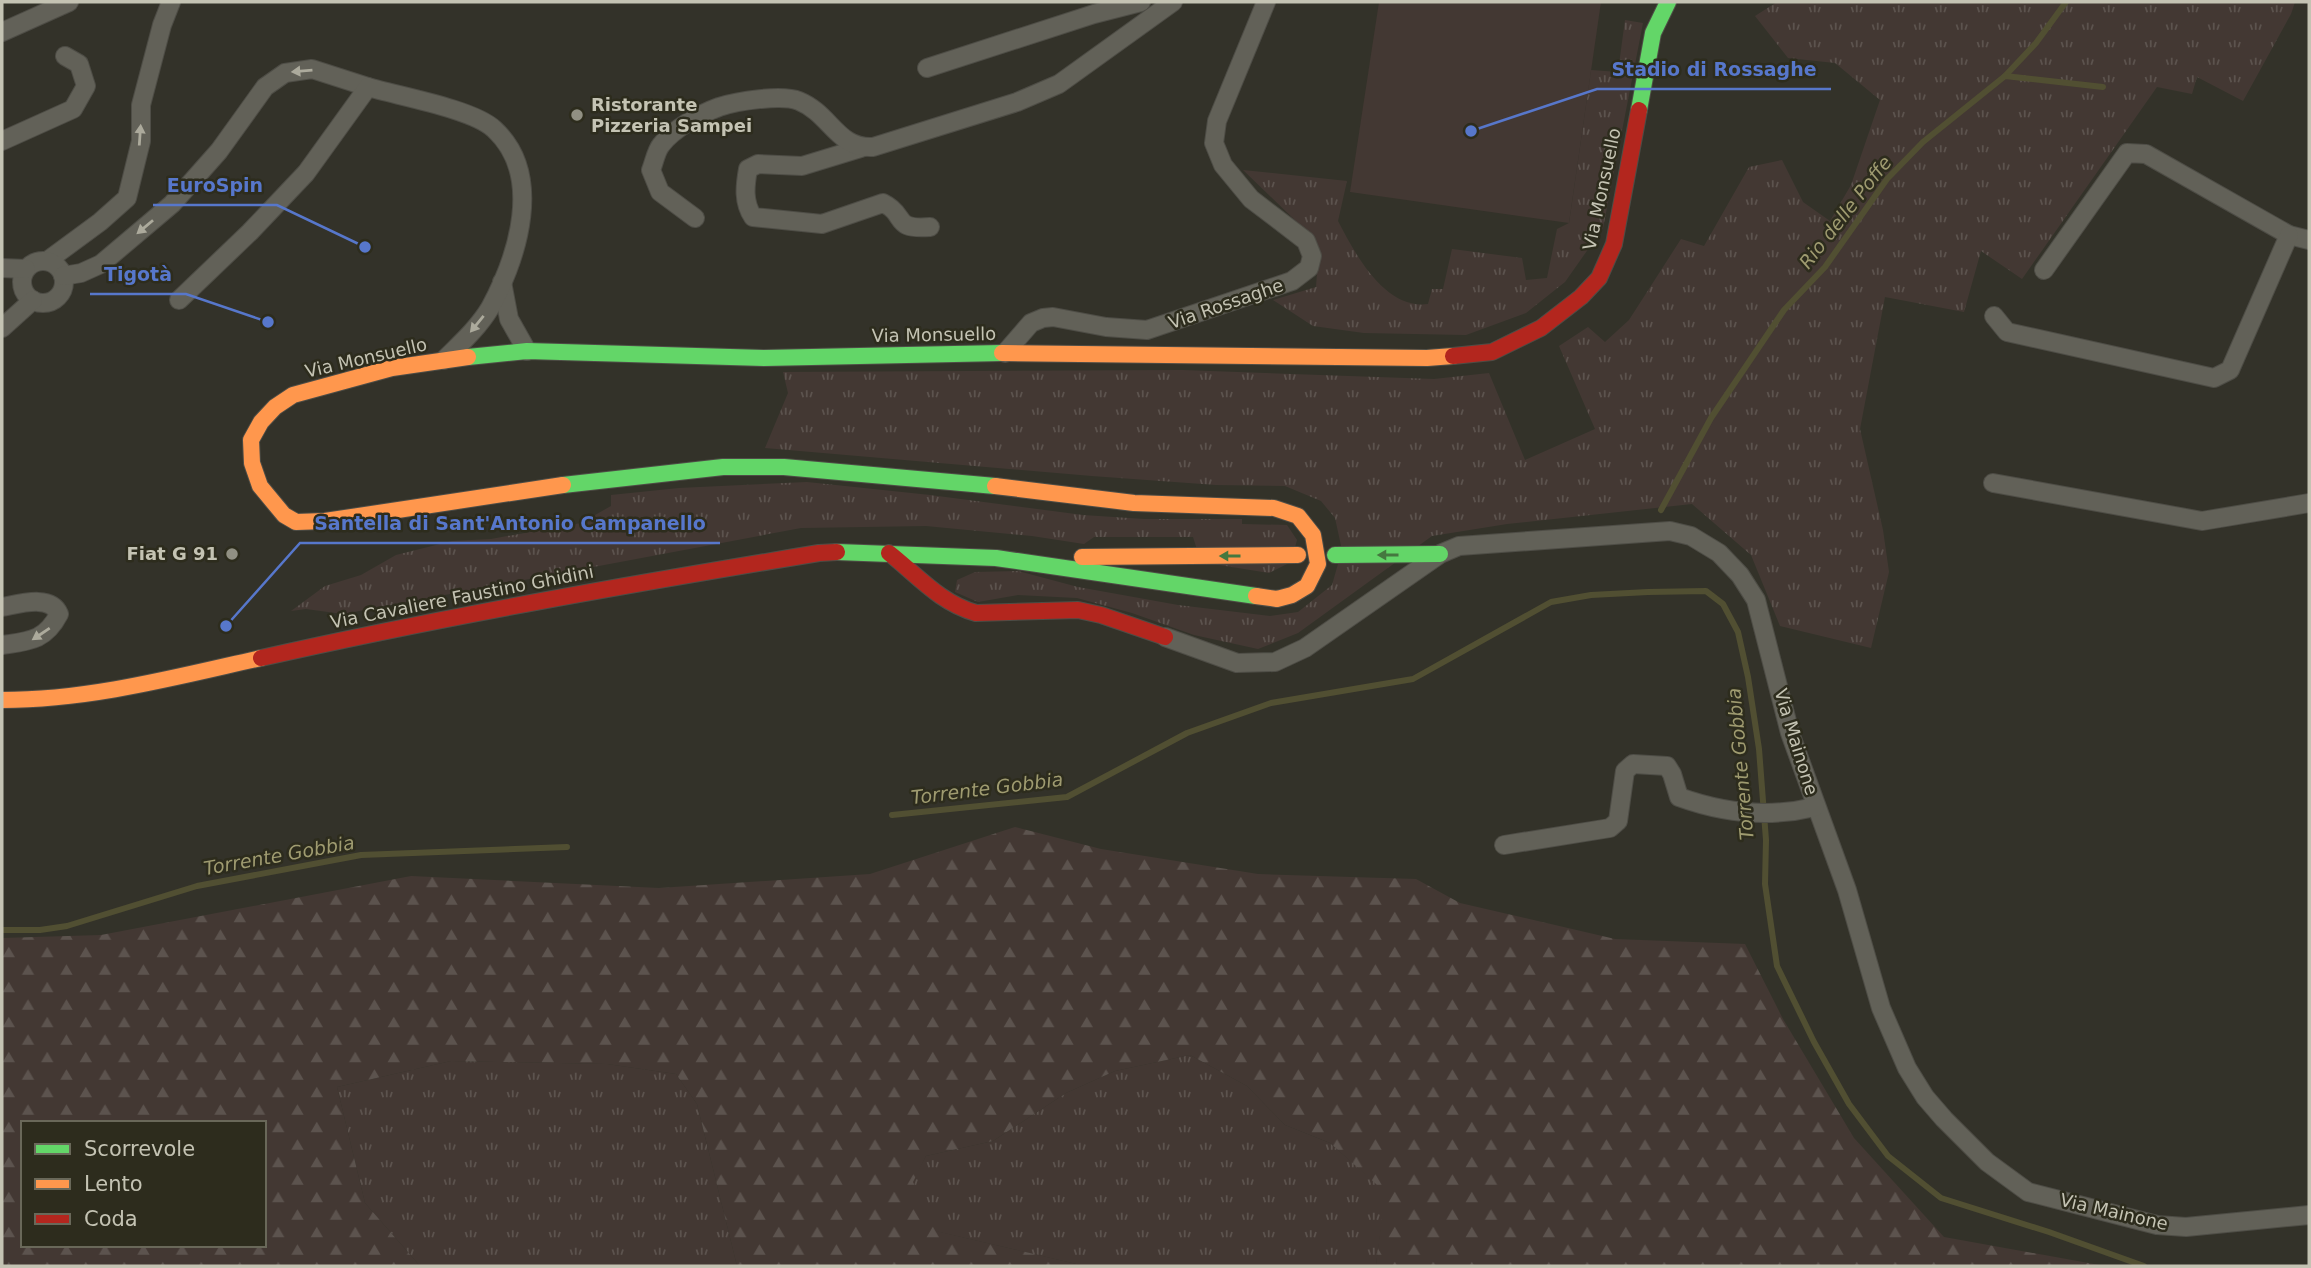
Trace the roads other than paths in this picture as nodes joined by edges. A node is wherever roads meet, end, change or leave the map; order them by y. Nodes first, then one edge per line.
1 (69, 2) edge
2 (172, 2) edge
3 (1141, 2) edge
4 (1173, 2) edge
5 (1266, 2) edge
6 (1668, 2) edge
7 (2, 32) edge
8 (65, 56) dead end
9 (927, 68) dead end
10 (368, 87) junction
11 (2, 141) edge
12 (861, 148) junction
13 (695, 218) dead end
14 (930, 228) dead end
15 (2289, 235) junction
16 (2309, 240) edge
17 (47, 261) junction
18 (2, 268) edge
19 (26, 269) junction
20 (2044, 270) dead end
21 (63, 276) junction
22 (502, 282) junction
23 (33, 300) junction
24 (178, 300) dead end
25 (1994, 316) dead end
26 (2, 328) edge
27 (527, 351) junction
28 (1005, 353) junction
29 (444, 360) junction
30 (1993, 483) dead end
31 (2309, 502) edge
32 (889, 553) junction
33 (1440, 554) junction
34 (932, 555) joint
35 (1298, 555) dead end
36 (1335, 555) dead end
37 (951, 556) junction
38 (990, 558) junction
39 (938, 596) junction
40 (2, 607) edge
41 (1165, 637) joint
42 (2, 645) edge
43 (2, 700) edge
44 (1815, 807) junction
45 (1504, 845) dead end
46 (2309, 1215) edge

1 - 7 street
17 -> 2 street
3 - 9 street
4 - 12 street
5 - 28 street, Via Rossaghe
6 - 28 main road, Via Monsuello
8 - 11 street
10 -> 21 street
10 - 22 street
10 - 24 street
12 - 13 street
12 - 14 street
15 - 16 street
15 - 20 street
15 - 25 street
17 - 19 street
17 - 21 street
18 - 19 street
19 - 23 street
21 - 23 street
22 - 27 street
22 -> 29 street
23 - 26 street
27 - 28 main road, Via Monsuello
27 - 29 main road, Via Monsuello
29 - 38 main road, Via Monsuello
30 - 31 street
32 - 34 main road, Via Cavaliere Faustino Ghidini
32 - 39 main road
32 - 43 main road, Via Cavaliere Faustino Ghidini
33 -> 36 main road
33 - 41 street, Via Mainone
33 - 44 street, Via Mainone
34 - 37 main road, Via Monsuello
35 -> 38 main road
37 - 38 main road, Via Monsuello
37 - 39 main road
39 - 41 main road
40 -> 42 street
44 - 45 street
44 - 46 street, Via Mainone

